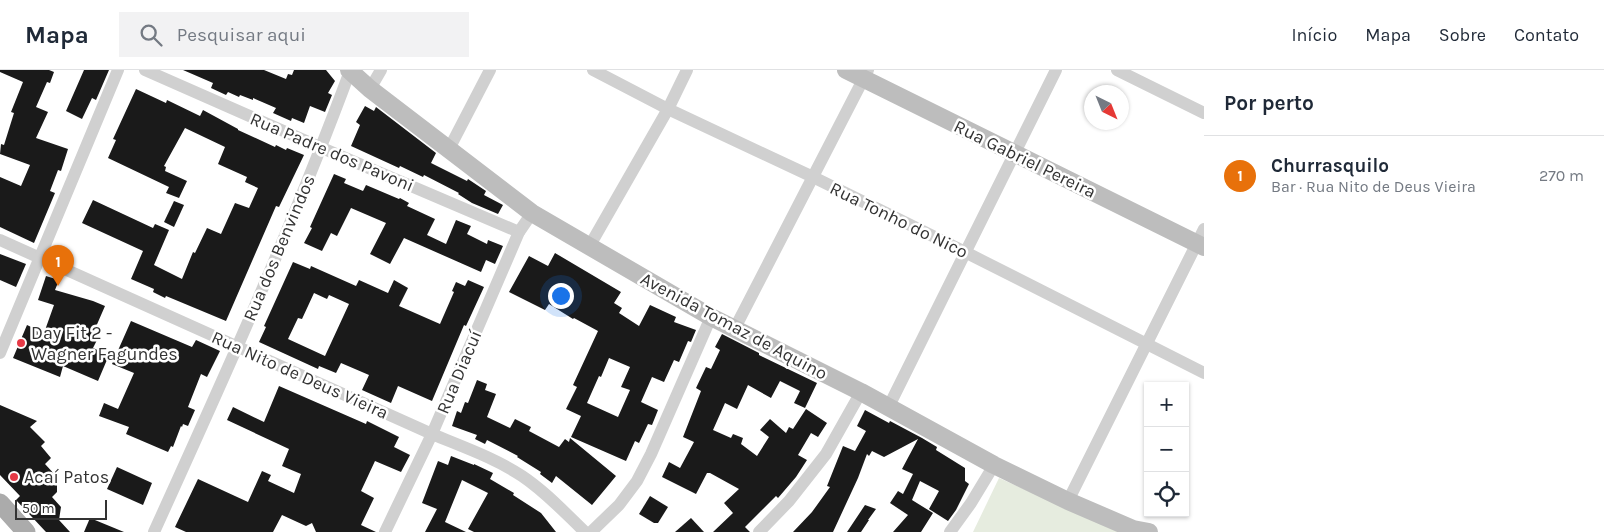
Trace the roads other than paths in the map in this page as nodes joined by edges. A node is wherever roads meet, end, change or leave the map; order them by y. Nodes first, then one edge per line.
1 (118, 70) edge
2 (145, 70) edge
3 (380, 70) edge
4 (490, 70) edge
5 (593, 70) edge
6 (687, 70) edge
7 (846, 70) edge
8 (1056, 70) edge
9 (1117, 70) edge
10 (350, 71) edge
11 (865, 74) edge
12 (370, 89) junction
13 (668, 110) junction
14 (1204, 113) edge
15 (322, 148) junction
16 (449, 149) junction
17 (1015, 154) junction
18 (813, 177) junction
19 (532, 213) junction
20 (519, 232) junction
21 (0, 240) edge
22 (1202, 240) edge
23 (589, 247) junction
24 (965, 252) junction
25 (39, 259) junction
26 (711, 318) junction
27 (735, 328) junction
28 (1146, 344) junction
29 (237, 347) junction
30 (0, 353) edge
31 (1204, 373) edge
32 (861, 392) junction
33 (888, 406) junction
34 (432, 434) junction
35 (994, 465) junction
36 (1068, 501) junction
37 (0, 503) edge
38 (0, 520) edge
39 (11, 532) edge
40 (26, 532) edge
41 (154, 532) edge
42 (385, 532) edge
43 (585, 532) edge
44 (591, 532) edge
45 (759, 532) edge
46 (950, 532) edge
47 (1149, 532) edge

1 - 25 street
2 - 15 street, Rua Padre dos Pavoni
3 - 12 street
4 - 16 street
5 - 13 street, Rua Tonho do Nico
6 - 13 street
7 - 11 street, Rua Gabriel Pereira
8 - 17 street
9 - 14 street
10 - 12 street, Avenida Tomaz de Aquino
10 - 15 street, Rua dos Benvindos
11 - 17 street, Rua Gabriel Pereira
11 - 18 street
12 - 16 street, Avenida Tomaz de Aquino
13 - 18 street, Rua Tonho do Nico
13 - 23 street
15 - 20 street, Rua Padre dos Pavoni
15 - 29 street, Rua dos Benvindos
16 - 19 street, Avenida Tomaz de Aquino
17 - 22 street, Rua Gabriel Pereira
17 - 24 street
18 - 24 street, Rua Tonho do Nico
18 - 27 street
19 - 20 street, Rua Diacuí
19 - 23 street, Avenida Tomaz de Aquino
20 - 34 street, Rua Diacuí
21 - 25 street, Rua Nito de Deus Vieira
22 - 28 street
23 - 26 street, Avenida Tomaz de Aquino
24 - 28 street, Rua Tonho do Nico
24 - 33 street
25 - 29 street, Rua Nito de Deus Vieira
25 - 30 street
26 - 27 street, Avenida Tomaz de Aquino
26 - 44 street
27 - 32 street, Avenida Tomaz de Aquino
28 - 31 street, Rua Tonho do Nico
28 - 36 street
29 - 34 street, Rua Nito de Deus Vieira
29 - 41 street, Rua dos Benvindos
32 - 33 street, Avenida Tomaz de Aquino
32 - 45 street
33 - 35 street, Avenida Tomaz de Aquino
34 - 42 street, Rua Diacuí
34 - 43 street, Rua Nito de Deus Vieira
35 - 36 street, Avenida Tomaz de Aquino
35 - 46 street
36 - 47 street, Avenida Tomaz de Aquino
37 - 40 main road
38 - 39 main road

